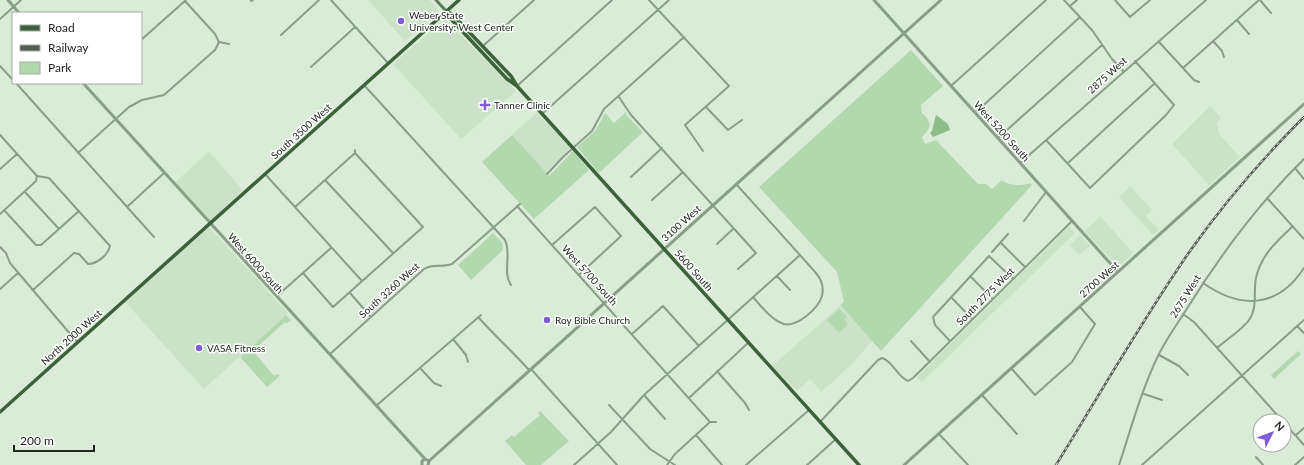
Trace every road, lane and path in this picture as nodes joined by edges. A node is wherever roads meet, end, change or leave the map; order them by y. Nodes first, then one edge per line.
1 (8, 0) edge
2 (21, 0) edge
3 (185, 0) edge
4 (319, 0) edge
5 (331, 0) edge
6 (436, 0) edge
7 (459, 0) edge
8 (534, 0) edge
9 (612, 0) edge
10 (649, 0) edge
11 (669, 0) edge
12 (874, 0) edge
13 (941, 0) edge
14 (1046, 0) edge
15 (1064, 0) edge
16 (1077, 0) edge
17 (1115, 0) edge
18 (1150, 0) edge
19 (1206, 0) edge
20 (1259, 0) edge
21 (14, 6) junction
22 (1070, 6) junction
23 (658, 10) junction
24 (446, 11) junction
25 (19, 12) edge
26 (1271, 13) dead end
27 (1080, 17) junction
28 (1130, 18) junction
29 (0, 19) edge
30 (1237, 20) junction
31 (1130, 21) dead end
32 (355, 27) junction
33 (904, 33) junction
34 (1249, 34) dead end
35 (281, 35) dead end
36 (684, 37) junction
37 (142, 39) edge
38 (1213, 41) junction
39 (219, 42) junction
40 (1159, 42) junction
41 (229, 44) dead end
42 (1102, 45) junction
43 (482, 46) junction
44 (1224, 57) dead end
45 (1135, 61) junction
46 (388, 63) junction
47 (0, 66) edge
48 (311, 67) dead end
49 (1183, 68) junction
50 (1124, 71) junction
51 (12, 79) edge
52 (1199, 82) dead end
53 (1156, 83) junction
54 (17, 84) edge
55 (84, 84) edge
56 (364, 85) junction
57 (517, 86) junction
58 (951, 86) junction
59 (619, 97) junction
60 (1304, 104) edge
61 (706, 107) junction
62 (975, 113) junction
63 (542, 114) junction
64 (115, 119) junction
65 (742, 120) dead end
66 (0, 136) edge
67 (998, 138) junction
68 (1046, 140) junction
69 (573, 148) junction
70 (662, 148) junction
71 (355, 150) dead end
72 (703, 151) dead end
73 (78, 153) junction
74 (355, 153) junction
75 (17, 154) junction
76 (1304, 159) edge
77 (1020, 163) junction
78 (1068, 164) junction
79 (1295, 168) junction
80 (0, 169) edge
81 (683, 172) junction
82 (164, 173) junction
83 (265, 174) junction
84 (548, 174) dead end
85 (38, 176) junction
86 (631, 177) dead end
87 (1304, 179) edge
88 (325, 180) junction
89 (736, 184) junction
90 (25, 192) junction
91 (1046, 192) junction
92 (1267, 198) junction
93 (652, 200) dead end
94 (520, 204) dead end
95 (518, 206) junction
96 (712, 206) junction
97 (127, 207) junction
98 (295, 207) junction
99 (4, 210) junction
100 (78, 211) junction
101 (0, 214) edge
102 (1024, 221) dead end
103 (1072, 221) junction
104 (209, 223) junction
105 (1292, 226) junction
106 (494, 228) junction
107 (59, 229) junction
108 (733, 229) junction
109 (1008, 234) dead end
110 (154, 237) dead end
111 (1304, 239) edge
112 (1000, 243) junction
113 (717, 244) dead end
114 (552, 245) junction
115 (0, 247) edge
116 (331, 248) junction
117 (664, 248) junction
118 (992, 252) dead end
119 (393, 254) junction
120 (800, 256) junction
121 (1025, 267) junction
122 (1304, 268) edge
123 (738, 269) dead end
124 (1118, 272) junction
125 (18, 273) junction
126 (303, 273) junction
127 (154, 274) joint
128 (579, 275) junction
129 (777, 276) junction
130 (970, 276) junction
131 (1013, 279) junction
132 (362, 281) junction
133 (1203, 283) junction
134 (511, 285) dead end
135 (0, 289) edge
136 (33, 290) junction
137 (790, 290) dead end
138 (350, 293) junction
139 (276, 297) junction
140 (753, 297) junction
141 (951, 297) junction
142 (993, 299) junction
143 (1255, 300) junction
144 (604, 303) junction
145 (1080, 307) junction
146 (1183, 314) junction
147 (371, 317) junction
148 (973, 319) junction
149 (728, 320) junction
150 (1304, 320) edge
151 (1297, 326) junction
152 (1304, 333) edge
153 (632, 334) junction
154 (453, 339) junction
155 (911, 341) dead end
156 (951, 341) junction
157 (77, 342) junction
158 (749, 343) junction
159 (699, 346) junction
160 (1217, 348) junction
161 (328, 355) junction
162 (1158, 355) junction
163 (468, 362) dead end
164 (930, 362) junction
165 (420, 368) junction
166 (1011, 368) junction
167 (529, 369) junction
168 (717, 371) junction
169 (668, 374) junction
170 (1188, 375) dead end
171 (1242, 375) junction
172 (441, 386) dead end
173 (1144, 394) junction
174 (644, 395) junction
175 (982, 395) junction
176 (689, 398) junction
177 (1162, 400) dead end
178 (609, 405) dead end
179 (375, 406) junction
180 (749, 410) dead end
181 (809, 410) junction
182 (0, 412) edge
183 (665, 419) dead end
184 (623, 420) junction
185 (710, 422) junction
186 (716, 422) dead end
187 (820, 422) junction
188 (1304, 428) edge
189 (939, 434) junction
190 (1017, 434) dead end
191 (696, 435) junction
192 (1296, 435) junction
193 (836, 439) junction
194 (598, 444) junction
195 (1304, 445) edge
196 (1256, 457) dead end
197 (1304, 457) edge
198 (670, 462) junction
199 (425, 463) edge
200 (574, 465) edge
201 (617, 465) edge
202 (667, 465) edge
203 (676, 465) edge
204 (722, 465) edge
205 (746, 465) edge
206 (807, 465) edge
207 (859, 465) edge
208 (904, 465) edge
209 (968, 465) edge
210 (1119, 465) edge
211 (1142, 465) edge
212 (1263, 465) edge
213 (1295, 465) edge

1 - 21 street
2 - 21 street
3 - 37 street
3 - 39 street
4 - 35 street
5 - 32 street
6 - 24 main road
7 - 24 main road, South 3500 West
8 - 43 street
9 - 57 street
10 - 23 street
11 - 23 street
12 - 33 street, West 5200 South
13 - 33 street, 3100 West
14 - 58 street
15 - 22 street
16 - 22 street
17 - 28 street
18 - 28 street
19 - 40 street, 2875 West
20 - 26 street
20 - 30 street
21 - 25 street
21 - 29 street
22 - 27 street
23 - 36 street
23 - 63 street
24 - 43 main road, 5600 South
24 - 46 main road, South 3500 West
24 - 57 main road, 5600 South
27 - 42 street
27 - 62 street
28 - 31 street
30 - 34 street
30 - 38 street
32 - 46 street
32 - 48 street
33 - 58 street, West 5200 South
33 - 89 street, 3100 West
36 - 59 street
36 - 61 street
38 - 44 street
38 - 49 street
39 - 41 street
39 - 64 street
40 - 45 street, 2875 West
40 - 49 street
42 - 50 street
42 - 67 street
43 - 57 main road, 5600 South
45 - 50 street, 2875 West
45 - 53 street
46 - 56 main road, South 3500 West
47 - 51 street
49 - 52 street
50 - 68 street, 2875 West
53 - 78 street
53 - 78 street
54 - 73 street
55 - 64 street, West 6000 South
56 - 83 main road, South 3500 West
56 - 106 street
57 - 63 main road, 5600 South
58 - 62 street, West 5200 South
59 - 69 street
59 - 70 street
60 - 124 street, 2700 West
61 - 65 street
61 - 72 street
62 - 67 street, West 5200 South
63 - 69 main road, 5600 South
64 - 73 street
64 - 82 street, West 6000 South
66 - 75 street
67 - 77 street, West 5200 South
68 - 77 street, 2875 West
68 - 78 street
69 - 84 street
69 - 117 main road, 5600 South
70 - 81 street
70 - 86 street
71 - 74 street
73 - 97 street
74 - 88 street
74 - 119 street
75 - 80 street
75 - 85 street
76 - 79 street, 2675 West
77 - 91 street, West 5200 South
79 - 87 street
79 - 92 street, 2675 West
81 - 93 street
81 - 96 street
82 - 97 street
82 - 104 street, West 6000 South
83 - 98 street
83 - 104 main road, South 3500 West
85 - 90 street
85 - 100 street
88 - 98 street
88 - 119 street
89 - 96 street, 3100 West
89 - 120 street
90 - 99 street
90 - 107 street
91 - 102 street
91 - 103 street, West 5200 South
92 - 105 street
92 - 133 street, 2675 West
94 - 95 street, South 3260 West
95 - 106 street, South 3260 West
95 - 114 street, West 5700 South
96 - 108 street
96 - 117 street, 3100 West
97 - 110 street
98 - 116 street
99 - 101 street
99 - 107 street
100 - 107 street
100 - 136 street
103 - 121 street, South 2775 West
103 - 124 street, West 5200 South
104 - 127 main road, South 3500 West
104 - 139 street, West 6000 South
105 - 111 street
105 - 143 street
106 - 134 street
106 - 147 street, South 3260 West
108 - 113 street
108 - 123 street
109 - 112 street
112 - 118 street
112 - 121 street
114 - 128 street, West 5700 South
114 - 128 street
115 - 125 street
116 - 126 street
116 - 132 street
117 - 144 street, 3100 West
117 - 149 main road, 5600 South
119 - 132 street
120 - 129 street
120 - 140 street
121 - 131 street, South 2775 West
122 - 143 street
124 - 145 street, 2700 West
125 - 135 street
125 - 136 street
126 - 138 street
126 - 139 street
127 - 157 main road, North 2000 West
128 - 144 street, West 5700 South
129 - 137 street
129 - 140 street
130 - 131 street
130 - 141 street
130 - 142 street
131 - 142 street, South 2775 West
132 - 138 street
133 - 143 street
133 - 146 street, 2675 West
136 - 157 street
138 - 147 street
139 - 161 street, West 6000 South
140 - 149 street
141 - 148 street
141 - 156 street
142 - 148 street, South 2775 West
143 - 160 street
144 - 153 street, West 5700 South
144 - 167 street, 3100 West
145 - 166 street, 2700 West
145 - 166 street
146 - 160 street
146 - 162 street, 2675 West
147 - 161 street, South 3260 West
148 - 156 street, South 2775 West
149 - 158 main road, 5600 South
149 - 159 street
150 - 151 street
151 - 152 street
151 - 171 street
153 - 159 street
153 - 169 street, West 5700 South
154 - 163 street
154 - 165 street
154 - 167 street
155 - 164 street
156 - 164 street, South 2775 West
157 - 182 main road, North 2000 West
158 - 168 street
158 - 181 main road, 5600 South
159 - 169 street
160 - 171 street
161 - 179 street, West 6000 South
162 - 170 street
162 - 173 street, 2675 West
164 - 187 street, South 2775 West
165 - 172 street
165 - 179 street
166 - 175 street, 2700 West
167 - 194 street
167 - 199 street, 3100 West
168 - 176 street
168 - 180 street
169 - 174 street
169 - 176 street, West 5700 South
171 - 192 street
171 - 211 street
173 - 177 street
173 - 210 street, 2675 West
174 - 183 street
174 - 184 street
175 - 189 street, 2700 West
175 - 190 street
176 - 185 street, West 5700 South
178 - 184 street
179 - 199 street, West 6000 South
181 - 187 main road, 5600 South
181 - 205 street
184 - 194 street
184 - 198 street
185 - 186 street
185 - 191 street
187 - 193 main road, 5600 South
188 - 192 street
189 - 208 street, 2700 West
189 - 209 street
191 - 198 street
191 - 204 street
192 - 195 street
193 - 206 street
193 - 207 main road, 5600 South
194 - 200 street
194 - 201 street
196 - 212 street
197 - 213 street
198 - 202 street
198 - 203 street

